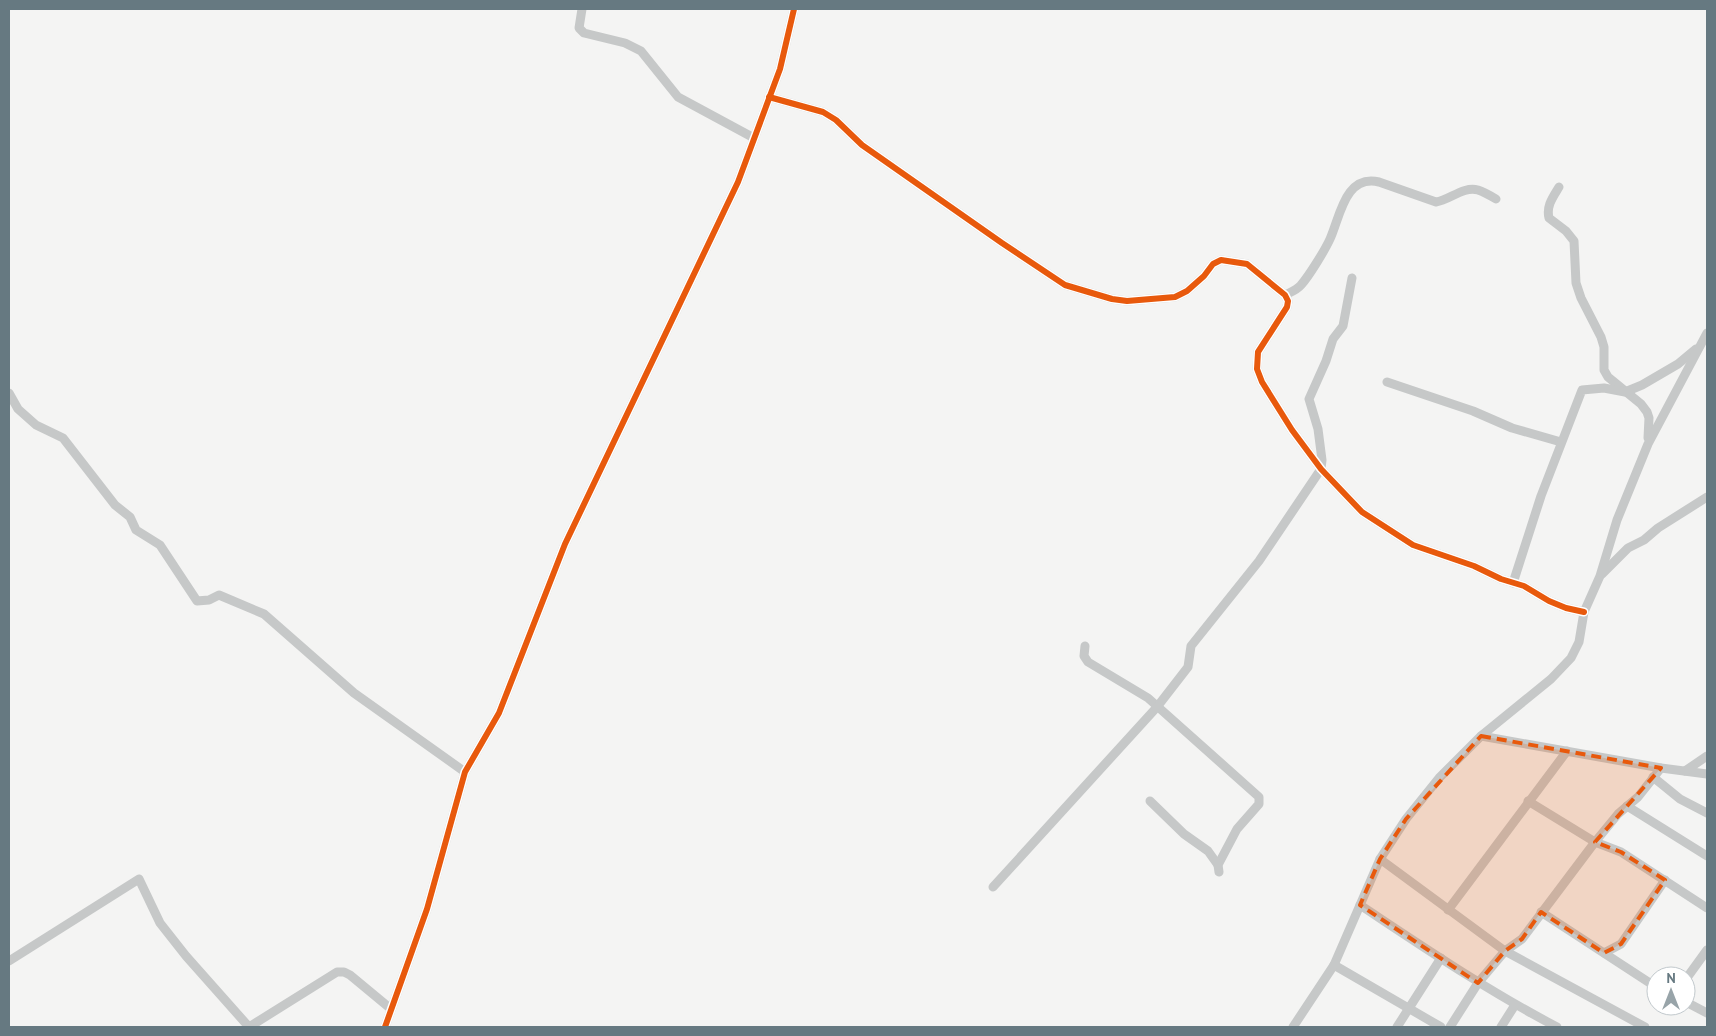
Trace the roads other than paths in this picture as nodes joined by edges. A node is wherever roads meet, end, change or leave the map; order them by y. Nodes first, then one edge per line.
1 (582, 9) edge
2 (794, 9) edge
3 (769, 97) junction
4 (754, 138) junction
5 (1559, 187) dead end
6 (1496, 199) dead end
7 (1352, 278) dead end
8 (1285, 294) junction
9 (1707, 333) edge
10 (1699, 347) junction
11 (1386, 382) dead end
12 (1625, 392) junction
13 (9, 393) edge
14 (1561, 442) junction
15 (1648, 444) junction
16 (1321, 468) junction
17 (1707, 498) edge
18 (1600, 576) junction
19 (1513, 583) junction
20 (1584, 612) junction
21 (1085, 646) dead end
22 (1157, 707) junction
23 (1481, 736) junction
24 (1567, 751) junction
25 (1707, 756) edge
26 (1661, 768) junction
27 (1684, 771) junction
28 (465, 772) junction
29 (1707, 774) edge
30 (1654, 777) junction
31 (1150, 801) dead end
32 (1528, 801) junction
33 (1627, 806) junction
34 (1707, 813) edge
35 (1595, 842) junction
36 (1707, 856) edge
37 (1380, 859) junction
38 (1665, 880) junction
39 (993, 887) dead end
40 (1360, 905) junction
41 (1707, 908) edge
42 (1448, 910) junction
43 (1541, 912) junction
44 (1707, 950) edge
45 (1505, 951) junction
46 (1604, 953) junction
47 (1441, 958) junction
48 (9, 960) edge
49 (1334, 966) junction
50 (1695, 966) edge
51 (1646, 980) edge
52 (1478, 983) junction
53 (1515, 1005) junction
54 (391, 1009) junction
55 (1409, 1010) junction
56 (249, 1027) edge
57 (385, 1027) edge
58 (1293, 1027) edge
59 (1397, 1027) edge
60 (1440, 1027) edge
61 (1450, 1027) edge
62 (1501, 1027) edge
63 (1557, 1027) edge
64 (1645, 1027) edge

1 - 4 street
2 - 3 street
3 - 4 street
3 - 8 street
4 - 28 street
5 - 12 street
6 - 8 street
7 - 16 street
8 - 16 street
9 - 10 street
10 - 12 street
10 - 15 street
11 - 14 street
12 - 14 street
12 - 15 street
13 - 28 street
14 - 19 street
15 - 18 street
16 - 19 street
16 - 22 street
17 - 18 street
18 - 20 street
19 - 20 street
20 - 23 street
21 - 22 street
22 - 31 street
22 - 39 street
23 - 24 street
23 - 37 street
24 - 26 street
24 - 32 street
25 - 27 street
26 - 27 street
26 - 30 street
27 - 29 street
28 - 54 street
30 - 33 street
30 - 34 street
32 - 35 street
32 - 42 street
33 - 35 street
33 - 36 street
35 - 38 street
35 - 43 street
37 - 40 street
37 - 42 street
38 - 41 street
38 - 46 street
40 - 47 street
40 - 49 street
42 - 45 street
43 - 45 street
43 - 46 street
44 - 50 street
45 - 52 street
45 - 64 street
46 - 51 street
47 - 52 street
47 - 55 street
48 - 56 street
49 - 55 street
49 - 58 street
52 - 53 street
52 - 61 street
53 - 62 street
53 - 63 street
54 - 56 street
54 - 57 street
55 - 59 street
55 - 60 street

